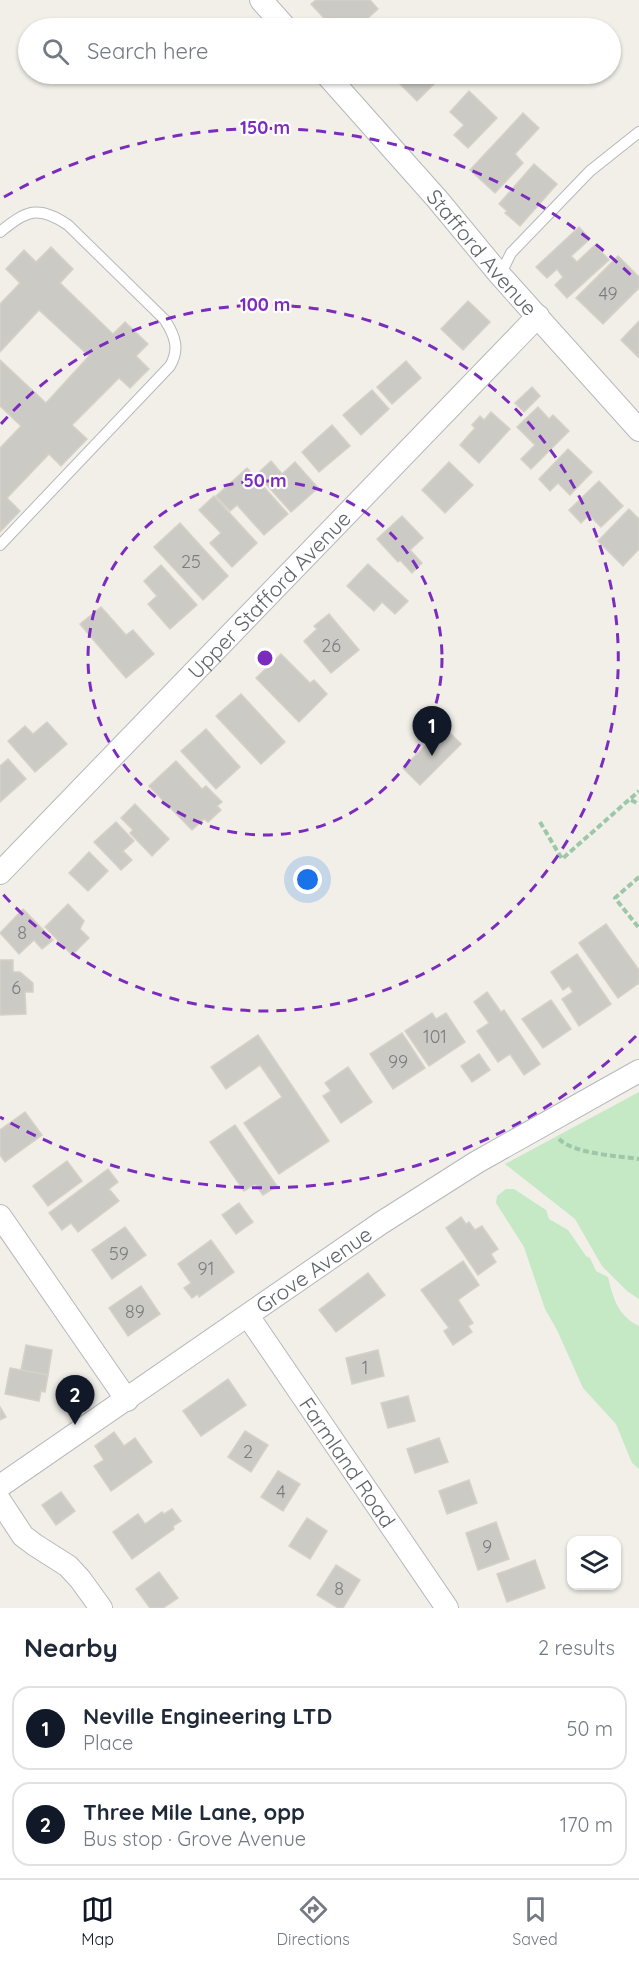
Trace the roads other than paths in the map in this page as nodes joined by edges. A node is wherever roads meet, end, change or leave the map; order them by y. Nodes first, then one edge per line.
1 (261, 0) edge
2 (277, 18) edge
3 (335, 84) edge
4 (639, 132) edge
5 (0, 232) edge
6 (500, 275) junction
7 (538, 316) junction
8 (639, 430) edge
9 (0, 545) edge
10 (0, 873) edge
11 (639, 1071) edge
12 (0, 1216) edge
13 (248, 1316) junction
14 (127, 1400) junction
15 (0, 1486) edge
16 (0, 1501) edge
17 (101, 1608) edge
18 (447, 1608) edge

1 - 2 street
3 - 6 street, Stafford Avenue
4 - 6 lane
5 - 9 lane
6 - 7 street, Stafford Avenue
7 - 8 street, Stafford Avenue
7 - 10 street, Upper Stafford Avenue
11 - 13 street, Grove Avenue
12 - 14 street
13 - 14 street, Grove Avenue
13 - 18 street, Farmland Road
14 - 15 street, Grove Avenue
16 - 17 street

